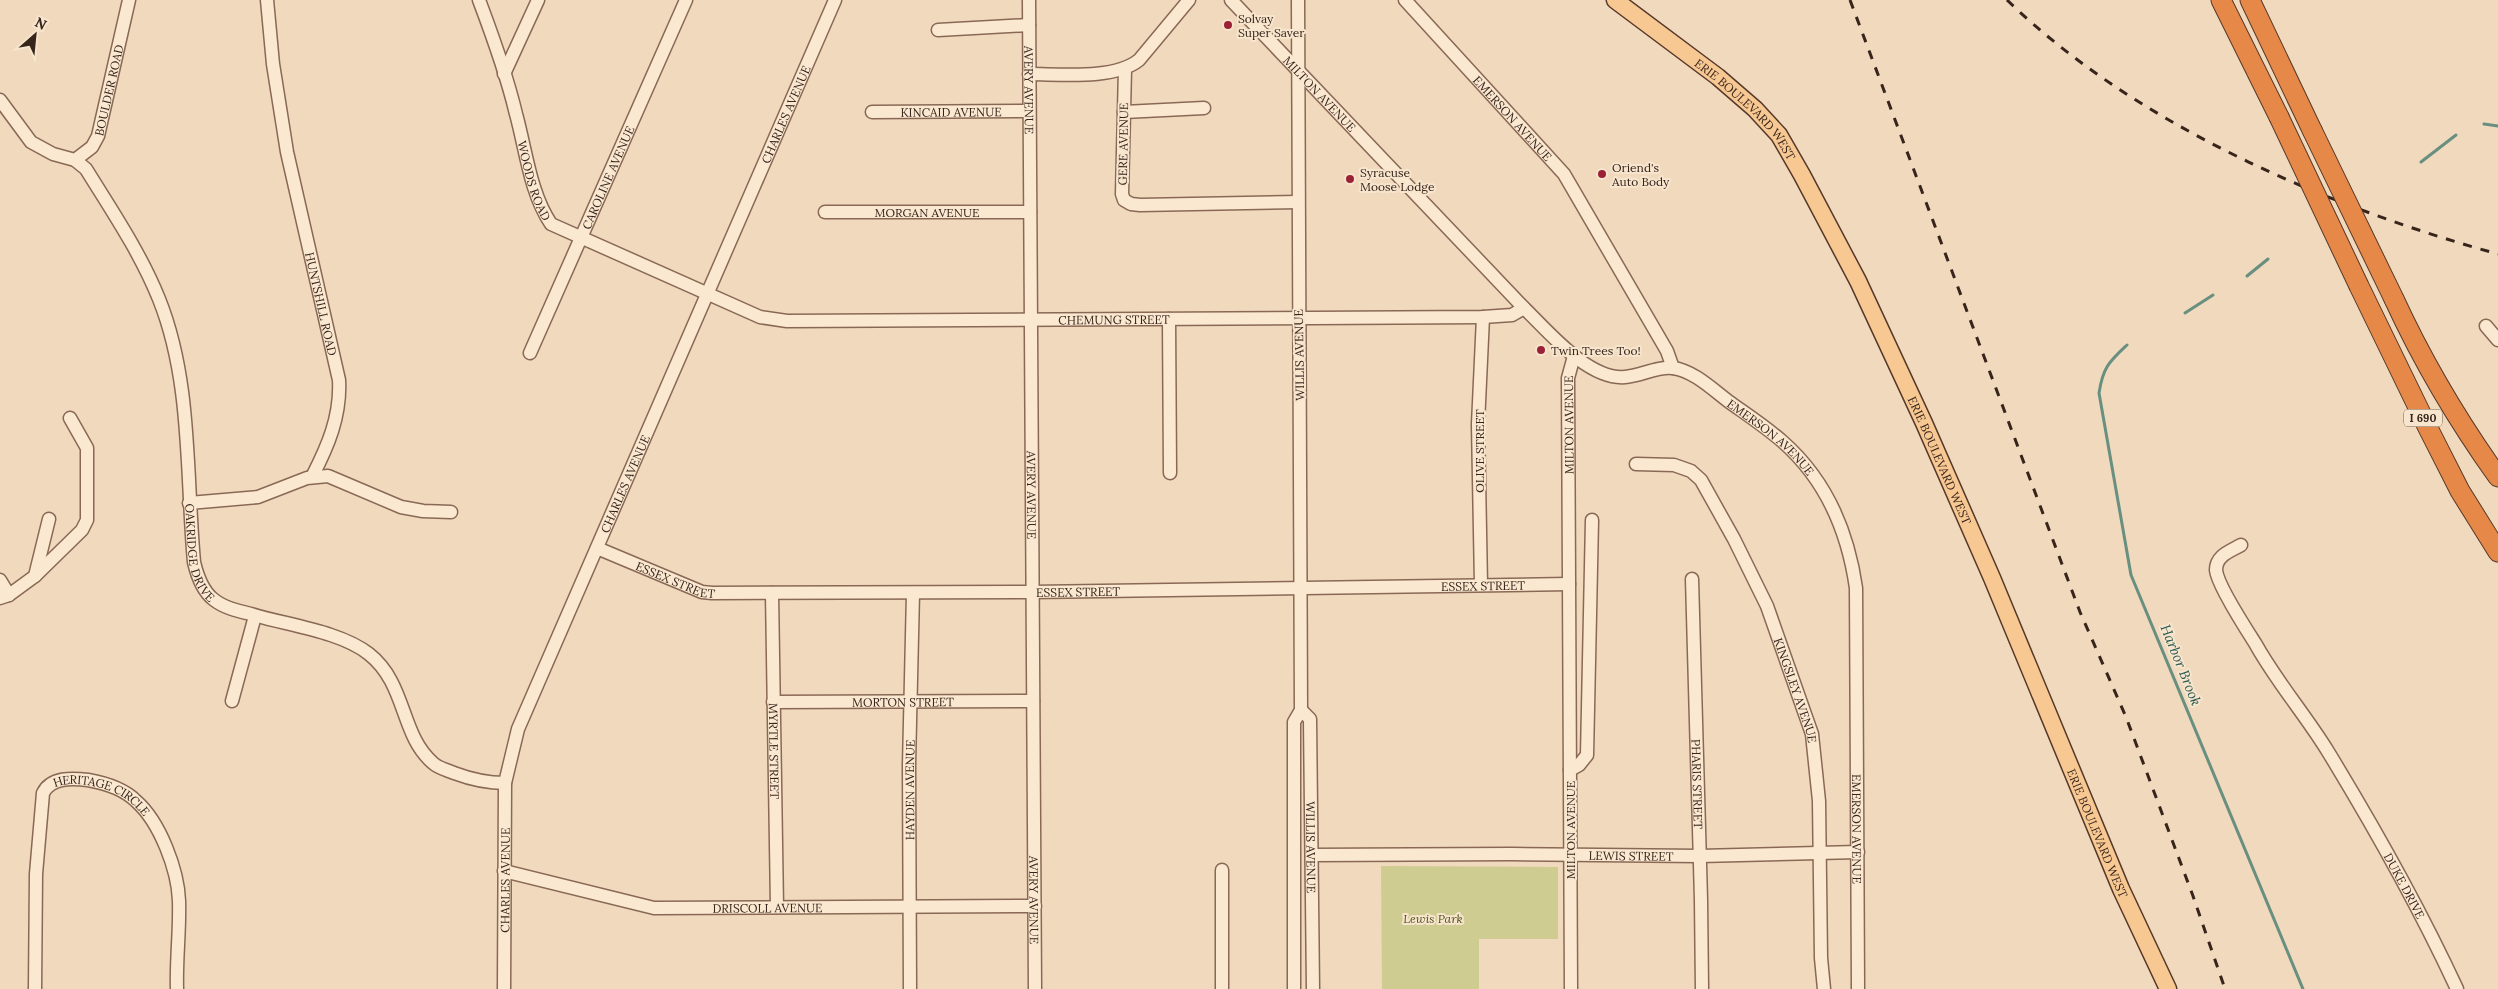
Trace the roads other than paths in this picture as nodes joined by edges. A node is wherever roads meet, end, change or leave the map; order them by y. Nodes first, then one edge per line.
1 (128, 0) edge
2 (267, 0) edge
3 (479, 0) edge
4 (538, 0) edge
5 (686, 0) edge
6 (835, 0) edge
7 (1029, 0) edge
8 (1189, 0) edge
9 (1230, 0) edge
10 (1298, 0) edge
11 (1404, 0) edge
12 (1614, 0) edge
13 (2221, 0) edge
14 (2250, 0) edge
15 (1029, 25) junction
16 (938, 30) dead end
17 (1125, 69) junction
18 (1298, 69) junction
19 (504, 74) junction
20 (1029, 74) junction
21 (0, 100) edge
22 (1204, 108) dead end
23 (1030, 111) junction
24 (872, 112) dead end
25 (1124, 112) junction
26 (75, 160) junction
27 (1298, 202) junction
28 (825, 212) dead end
29 (1030, 212) junction
30 (580, 239) junction
31 (708, 293) junction
32 (1524, 308) junction
33 (1483, 317) junction
34 (1299, 318) junction
35 (1031, 319) junction
36 (1169, 319) junction
37 (2486, 326) dead end
38 (2498, 340) edge
39 (530, 353) dead end
40 (1574, 356) junction
41 (1673, 368) junction
42 (70, 418) dead end
43 (1636, 464) dead end
44 (2494, 471) edge
45 (1170, 473) dead end
46 (312, 477) junction
47 (188, 503) junction
48 (451, 512) dead end
49 (49, 519) dead end
50 (1592, 520) dead end
51 (2241, 545) dead end
52 (597, 548) junction
53 (2497, 549) edge
54 (35, 576) junction
55 (1692, 579) dead end
56 (0, 580) edge
57 (1569, 584) junction
58 (1481, 585) junction
59 (1300, 587) junction
60 (1032, 592) junction
61 (772, 593) junction
62 (913, 593) junction
63 (5, 597) edge
64 (255, 616) junction
65 (910, 700) junction
66 (232, 701) dead end
67 (1033, 701) junction
68 (773, 702) junction
69 (1301, 710) junction
70 (1570, 770) junction
71 (505, 783) junction
72 (1858, 852) junction
73 (1819, 853) junction
74 (1570, 854) junction
75 (1312, 856) junction
76 (1700, 856) junction
77 (1222, 870) dead end
78 (504, 871) junction
79 (910, 906) junction
80 (1035, 906) junction
81 (777, 907) junction
82 (35, 989) edge
83 (177, 989) edge
84 (504, 989) edge
85 (910, 989) edge
86 (1035, 989) edge
87 (1222, 989) edge
88 (1294, 989) edge
89 (1313, 989) edge
90 (1571, 989) edge
91 (1702, 989) edge
92 (1824, 989) edge
93 (1858, 989) edge
94 (2168, 989) edge
95 (2457, 989) edge

1 - 26 street, BOULDER ROAD
2 - 46 street, HUNTSHILL ROAD
3 - 19 street, WOODS ROAD
4 - 19 street
5 - 30 street, CAROLINE AVENUE
6 - 31 street, CHARLES AVENUE
7 - 15 street, AVERY AVENUE
8 - 17 street
9 - 18 street, MILTON AVENUE
10 - 18 street, WILLIS AVENUE
11 - 41 street, EMERSON AVENUE
12 - 94 main road, ERIE BOULEVARD WEST
13 - 53 highway, I 690, bridge
14 - 44 highway, I 690, bridge
15 - 16 street
15 - 20 street, AVERY AVENUE
17 - 20 street
17 - 25 street, GERE AVENUE
18 - 27 street, WILLIS AVENUE
18 - 32 street, MILTON AVENUE
19 - 30 street, WOODS ROAD
20 - 23 street, AVERY AVENUE
21 - 26 street
22 - 25 street
23 - 24 street, KINCAID AVENUE
23 - 29 street, AVERY AVENUE
25 - 27 street, GERE AVENUE
26 - 47 street, OAKRIDGE DRIVE
27 - 34 street, WILLIS AVENUE
28 - 29 street, MORGAN AVENUE
29 - 35 street, AVERY AVENUE
30 - 31 street, WOODS ROAD
30 - 39 street, CAROLINE AVENUE
31 - 35 street, CHEMUNG STREET
31 - 52 street, CHARLES AVENUE
32 - 33 street, CHEMUNG STREET
32 - 40 street, MILTON AVENUE
33 - 34 street, CHEMUNG STREET
33 - 58 street, OLIVE STREET
34 - 36 street, CHEMUNG STREET
34 - 59 street, WILLIS AVENUE
35 - 36 street, CHEMUNG STREET
35 - 60 street, AVERY AVENUE
36 - 45 street
37 - 38 street
40 - 41 street
40 - 57 street, MILTON AVENUE
41 - 72 street, EMERSON AVENUE
42 - 54 street
43 - 73 street, KINGSLEY AVENUE
46 - 47 street
46 - 48 street
47 - 64 street, OAKRIDGE DRIVE
49 - 54 street
50 - 70 street
51 - 95 street, DUKE DRIVE
52 - 61 street, ESSEX STREET
52 - 71 street, CHARLES AVENUE
54 - 63 street
55 - 76 street, PHARIS STREET
56 - 63 street
57 - 58 street, ESSEX STREET
57 - 70 street, MILTON AVENUE
58 - 59 street, ESSEX STREET
59 - 60 street, ESSEX STREET
59 - 69 street, WILLIS AVENUE
60 - 62 street, ESSEX STREET
60 - 67 street, AVERY AVENUE
61 - 62 street, ESSEX STREET
61 - 68 street, MYRTLE STREET
62 - 65 street, HAYDEN AVENUE
64 - 66 street
64 - 71 street, OAKRIDGE DRIVE
65 - 67 street, MORTON STREET
65 - 68 street, MORTON STREET
65 - 79 street, HAYDEN AVENUE
67 - 80 street, AVERY AVENUE
68 - 81 street, MYRTLE STREET
69 - 75 street, WILLIS AVENUE
69 - 88 street, WILLIS AVENUE
70 - 74 street, MILTON AVENUE
71 - 78 street, CHARLES AVENUE
72 - 73 street, LEWIS STREET
72 - 93 street, EMERSON AVENUE
73 - 76 street, LEWIS STREET
73 - 92 street, KINGSLEY AVENUE
74 - 75 street, LEWIS STREET
74 - 76 street, LEWIS STREET
74 - 90 street, MILTON AVENUE
75 - 89 street, WILLIS AVENUE
76 - 91 street, PHARIS STREET
77 - 87 street
78 - 81 street, DRISCOLL AVENUE
78 - 84 street, CHARLES AVENUE
79 - 80 street, DRISCOLL AVENUE
79 - 81 street, DRISCOLL AVENUE
79 - 85 street, HAYDEN AVENUE
80 - 86 street, AVERY AVENUE
82 - 83 street, HERITAGE CIRCLE

